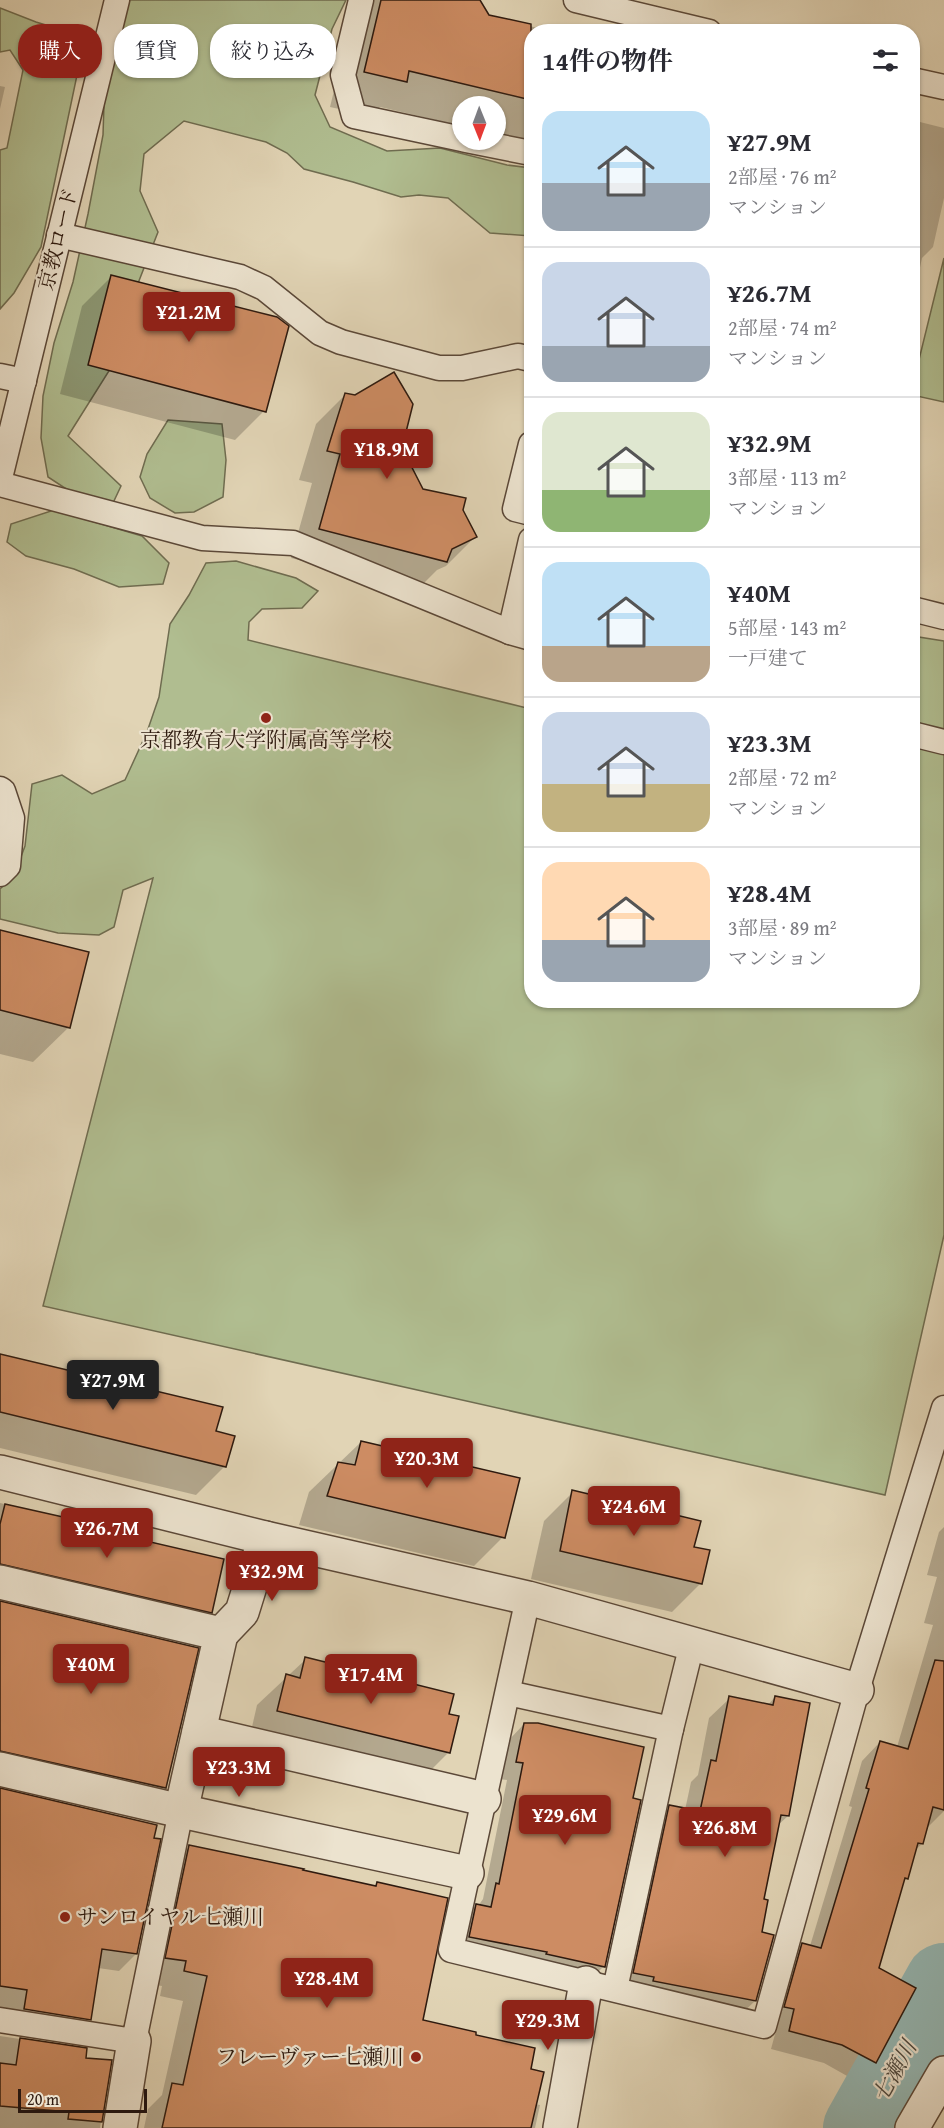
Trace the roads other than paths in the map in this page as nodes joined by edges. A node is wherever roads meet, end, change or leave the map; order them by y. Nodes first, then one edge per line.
1 (117, 0) edge
2 (361, 0) edge
3 (576, 0) edge
4 (676, 24) edge
5 (920, 82) edge
6 (944, 87) edge
7 (452, 136) edge
8 (506, 148) edge
9 (524, 152) edge
10 (59, 235) junction
11 (524, 357) edge
12 (0, 376) edge
13 (24, 381) junction
14 (524, 472) edge
15 (0, 478) edge
16 (0, 484) edge
17 (524, 511) edge
18 (524, 600) edge
19 (920, 611) edge
20 (944, 617) edge
21 (520, 635) edge
22 (920, 736) edge
23 (944, 742) edge
24 (0, 789) edge
25 (0, 874) edge
26 (944, 1408) edge
27 (0, 1472) edge
28 (265, 1538) junction
29 (0, 1582) edge
30 (528, 1598) junction
31 (221, 1634) junction
32 (692, 1644) junction
33 (857, 1690) junction
34 (508, 1693) junction
35 (671, 1729) junction
36 (199, 1732) junction
37 (0, 1769) edge
38 (484, 1799) junction
39 (181, 1811) junction
40 (466, 1873) junction
41 (600, 1986) junction
42 (0, 2020) edge
43 (134, 2041) junction
44 (944, 2073) edge
45 (120, 2128) edge
46 (560, 2128) edge
47 (912, 2128) edge

1 - 10 lane, 京教ロード
2 - 7 lane
3 - 4 lane
5 - 6 lane
8 - 9 lane
10 - 11 lane
10 - 13 lane, 京教ロード
12 - 13 lane
13 - 15 lane, 京教ロード
14 - 17 lane
16 - 21 lane
18 - 21 lane
19 - 20 lane
22 - 23 lane
24 - 25 lane
26 - 33 lane
27 - 28 street
28 - 30 street
28 - 31 street
29 - 31 street
30 - 32 street
30 - 34 lane
31 - 36 street
32 - 33 street
32 - 35 lane
33 - 41 lane
34 - 35 lane
34 - 38 lane
35 - 41 lane
36 - 38 street
36 - 39 street
37 - 39 street
38 - 40 lane
39 - 40 street
39 - 43 lane
40 - 41 lane
41 - 46 street
42 - 43 lane
43 - 45 street
44 - 47 street

